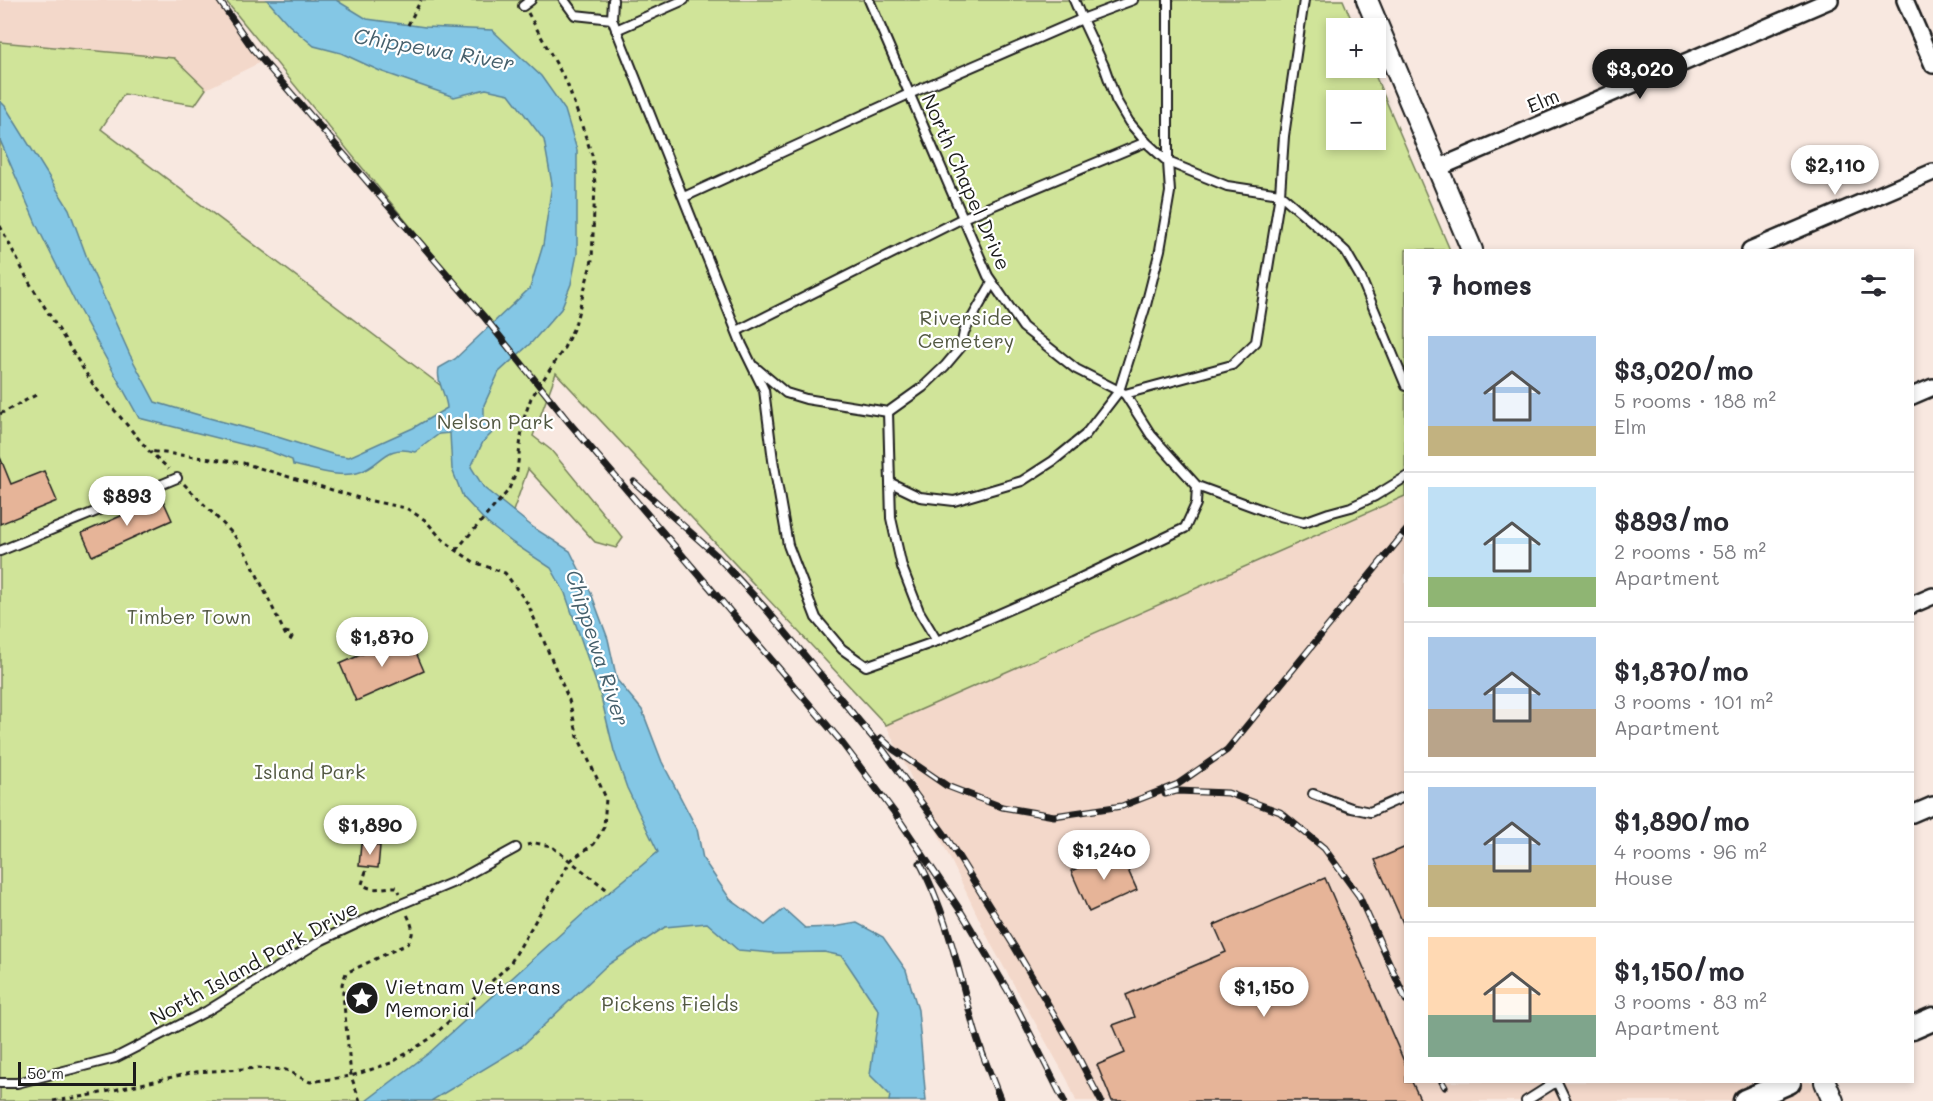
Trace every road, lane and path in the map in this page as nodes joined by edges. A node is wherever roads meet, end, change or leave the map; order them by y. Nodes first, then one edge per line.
1 (421, 0) edge
2 (531, 0) edge
3 (564, 0) edge
4 (613, 0) edge
5 (684, 0) edge
6 (869, 0) edge
7 (1074, 0) edge
8 (1133, 0) edge
9 (1168, 0) edge
10 (1304, 0) edge
11 (1367, 0) edge
12 (1830, 0) edge
13 (1905, 0) edge
14 (523, 6) joint
15 (612, 19) junction
16 (1082, 19) junction
17 (408, 25) dead end
18 (616, 30) junction
19 (1933, 65) edge
20 (909, 94) junction
21 (1146, 142) junction
22 (1168, 162) junction
23 (1438, 168) junction
24 (1933, 172) edge
25 (1280, 194) junction
26 (684, 197) junction
27 (963, 218) junction
28 (0, 226) edge
29 (1472, 249) edge
30 (1752, 249) edge
31 (992, 283) junction
32 (737, 331) junction
33 (752, 364) junction
34 (1404, 381) edge
35 (1933, 387) edge
36 (1122, 392) junction
37 (36, 395) dead end
38 (1914, 395) edge
39 (888, 412) junction
40 (0, 414) edge
41 (149, 451) junction
42 (177, 478) junction
43 (1404, 478) edge
44 (891, 483) junction
45 (1197, 486) junction
46 (456, 550) junction
47 (0, 551) edge
48 (1933, 596) edge
49 (1914, 603) edge
50 (288, 640) dead end
51 (937, 641) junction
52 (1313, 794) dead end
53 (1404, 797) edge
54 (1933, 805) edge
55 (1914, 813) edge
56 (516, 848) joint
57 (570, 860) junction
58 (366, 871) dead end
59 (610, 891) dead end
60 (404, 903) junction
61 (1933, 1019) edge
62 (1914, 1027) edge
63 (351, 1076) junction
64 (0, 1083) edge
65 (1554, 1083) edge
66 (1557, 1083) edge
67 (1787, 1083) edge
68 (1825, 1083) edge
69 (359, 1099) edge
70 (1751, 1100) edge
71 (53, 1101) edge
72 (1526, 1101) edge
73 (1566, 1101) edge
74 (1833, 1101) edge

1 - 17 path
2 - 14 lane
3 - 15 lane
4 - 15 lane
5 - 18 lane
6 - 20 lane, North Chapel Drive
7 - 16 lane
8 - 16 lane
9 - 22 lane
10 - 25 lane
11 - 23 street
12 - 23 street, Elm
13 - 19 street
14 - 46 path
15 - 18 lane
16 - 20 lane
16 - 21 lane
18 - 26 lane
20 - 26 lane
20 - 27 lane, North Chapel Drive
21 - 22 lane
21 - 27 lane
22 - 25 lane
22 - 36 lane
23 - 29 street
24 - 30 street
25 - 34 lane
25 - 36 lane
26 - 32 lane
27 - 31 lane, North Chapel Drive
27 - 32 lane
28 - 41 path
31 - 36 lane, North Chapel Drive
31 - 39 lane
32 - 33 lane
33 - 39 lane
33 - 51 lane
35 - 38 street
36 - 44 lane
36 - 45 lane
37 - 40 path
39 - 44 lane
41 - 42 path
41 - 46 path
42 - 47 lane
42 - 50 path
43 - 45 lane
44 - 51 lane
45 - 51 lane
46 - 57 path
48 - 49 street
52 - 53 lane
54 - 55 street
56 - 57 path
56 - 60 lane, North Island Park Drive
57 - 59 path
57 - 63 path
58 - 60 path
60 - 63 path
60 - 64 lane, North Island Park Drive
61 - 62 main road
63 - 69 path
63 - 71 path
65 - 72 lane
66 - 73 lane
67 - 70 main road
68 - 74 street

